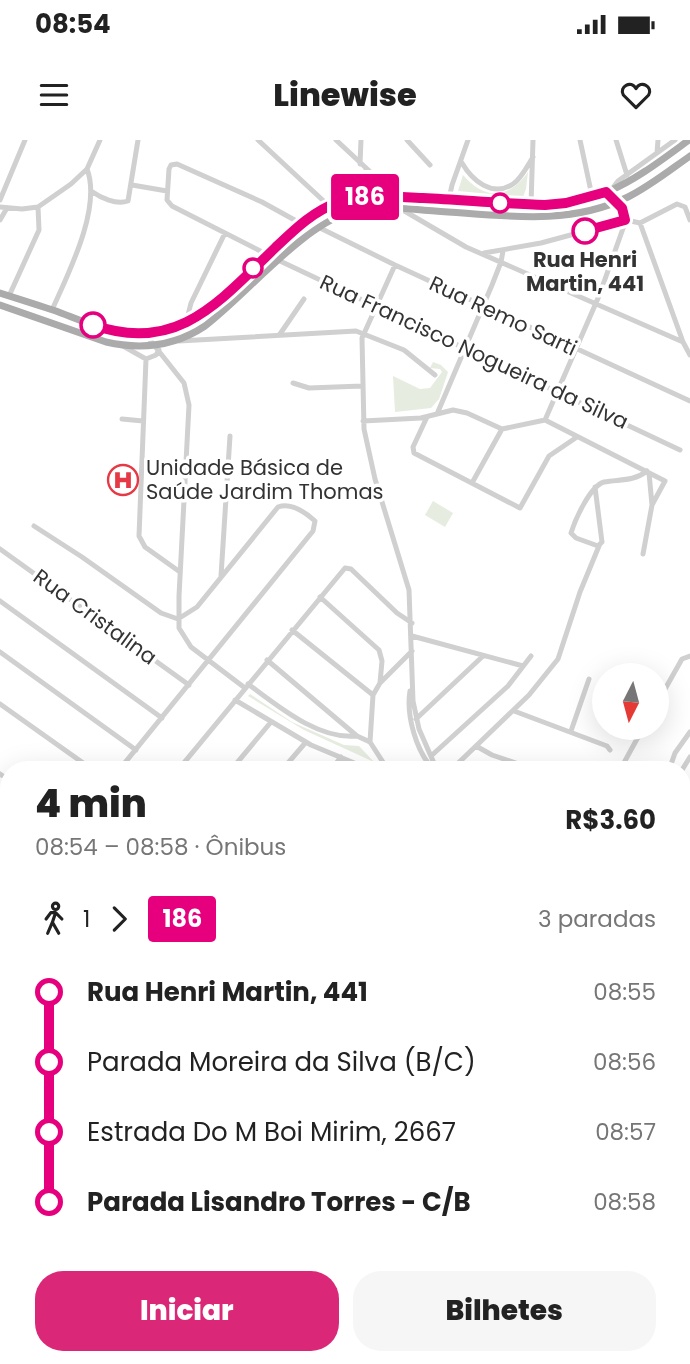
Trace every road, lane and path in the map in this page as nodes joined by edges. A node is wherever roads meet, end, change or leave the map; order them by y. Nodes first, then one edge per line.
1 (24, 140) edge
2 (100, 140) edge
3 (138, 140) edge
4 (258, 140) edge
5 (336, 140) edge
6 (361, 140) edge
7 (407, 140) edge
8 (468, 140) edge
9 (533, 140) edge
10 (580, 140) edge
11 (616, 140) edge
12 (658, 140) edge
13 (675, 140) edge
14 (686, 142) edge
15 (657, 153) junction
16 (690, 155) edge
17 (533, 157) junction
18 (462, 163) junction
19 (360, 164) junction
20 (430, 165) dead end
21 (87, 169) junction
22 (366, 169) junction
23 (627, 176) junction
24 (132, 185) junction
25 (384, 185) junction
26 (91, 191) junction
27 (167, 191) junction
28 (609, 191) junction
29 (371, 192) junction
30 (396, 196) junction
31 (592, 196) junction
32 (449, 199) junction
33 (0, 200) edge
34 (617, 202) junction
35 (531, 205) junction
36 (329, 206) junction
37 (38, 207) junction
38 (3, 208) edge
39 (372, 208) junction
40 (401, 209) junction
41 (0, 220) edge
42 (625, 220) junction
43 (690, 220) edge
44 (300, 223) junction
45 (640, 223) junction
46 (318, 228) junction
47 (225, 233) junction
48 (503, 251) junction
49 (482, 253) junction
50 (268, 255) junction
51 (280, 261) junction
52 (501, 262) junction
53 (394, 265) junction
54 (0, 293) edge
55 (9, 296) junction
56 (304, 299) dead end
57 (596, 304) junction
58 (0, 305) edge
59 (482, 305) junction
60 (377, 306) junction
61 (52, 310) junction
62 (186, 323) junction
63 (364, 333) junction
64 (280, 334) junction
65 (146, 335) junction
66 (176, 341) junction
67 (683, 342) junction
68 (123, 346) junction
69 (464, 347) junction
70 (157, 348) junction
71 (576, 350) junction
72 (690, 355) edge
73 (146, 359) junction
74 (435, 375) dead end
75 (293, 383) dead end
76 (362, 386) junction
77 (558, 391) junction
78 (690, 401) edge
79 (437, 414) junction
80 (427, 417) junction
81 (122, 419) dead end
82 (143, 421) junction
83 (363, 421) junction
84 (545, 421) junction
85 (502, 429) junction
86 (230, 436) dead end
87 (577, 437) junction
88 (680, 450) dead end
89 (648, 472) junction
90 (472, 483) junction
91 (595, 487) junction
92 (652, 505) junction
93 (34, 526) dead end
94 (600, 545) junction
95 (0, 549) edge
96 (643, 554) dead end
97 (180, 572) junction
98 (221, 576) junction
99 (320, 597) junction
100 (0, 601) edge
101 (178, 619) junction
102 (412, 624) junction
103 (292, 629) junction
104 (412, 636) junction
105 (412, 651) junction
106 (0, 652) edge
107 (483, 656) junction
108 (531, 656) dead end
109 (689, 656) edge
110 (267, 660) junction
111 (208, 662) junction
112 (523, 666) junction
113 (589, 679) dead end
114 (669, 682) edge
115 (380, 683) junction
116 (412, 684) junction
117 (189, 685) junction
118 (247, 686) junction
119 (373, 695) junction
120 (235, 700) junction
121 (0, 704) edge
122 (514, 711) junction
123 (162, 718) junction
124 (416, 719) junction
125 (271, 722) junction
126 (571, 731) junction
127 (690, 732) edge
128 (357, 736) junction
129 (636, 740) edge
130 (306, 742) junction
131 (370, 742) junction
132 (476, 746) junction
133 (136, 750) junction
134 (610, 750) dead end
135 (431, 756) junction
136 (341, 757) junction
137 (80, 761) edge
138 (127, 761) edge
139 (185, 761) edge
140 (238, 761) edge
141 (290, 761) edge
142 (338, 761) edge
143 (350, 761) edge
144 (382, 761) edge
145 (430, 761) edge
146 (432, 761) edge
147 (460, 761) edge
148 (510, 761) edge
149 (625, 761) edge
150 (672, 761) edge

1 - 33 street
2 - 21 street
3 - 24 street
4 - 36 street
5 - 19 street
6 - 19 street
7 - 20 street
8 - 18 street
9 - 17 street
10 - 31 street
11 - 23 street
12 - 15 street
13 - 15 street
14 - 16 street
14 - 28 main road
15 - 23 street
16 - 34 main road
17 - 18 street
17 - 35 street
18 - 32 street
19 - 22 street
21 - 26 street
21 - 37 street
22 - 25 street
22 - 29 street
23 - 28 street
24 - 26 street
24 - 27 street
25 - 29 street
25 - 30 street
26 - 61 street
27 - 44 street
27 - 47 street, Rua Francisco Nogueira da Silva
28 - 31 main road
28 - 34 street
29 - 30 main road
29 - 36 main road
29 - 39 street
30 - 32 main road
31 - 35 main road
32 - 35 main road
34 - 40 main road
34 - 42 street
36 - 44 main road
37 - 38 street
37 - 55 street
38 - 41 street
39 - 40 main road
39 - 46 main road
40 - 49 street
42 - 45 street
42 - 48 street
42 - 57 street
43 - 45 street
44 - 50 main road
45 - 67 street
46 - 51 main road
46 - 53 street, Rua Remo Sarti
47 - 50 street, Rua Francisco Nogueira da Silva
47 - 62 street
48 - 49 street
48 - 52 street
49 - 52 street
50 - 51 street, Rua Francisco Nogueira da Silva
50 - 62 main road
51 - 60 street, Rua Francisco Nogueira da Silva
51 - 66 main road
52 - 57 street
52 - 59 street
53 - 59 street, Rua Remo Sarti
53 - 60 street
54 - 55 main road
55 - 61 main road
56 - 64 street
57 - 67 street
57 - 71 street
58 - 68 main road
59 - 69 street
59 - 71 street, Rua Remo Sarti
60 - 63 street
60 - 69 street, Rua Francisco Nogueira da Silva
61 - 65 main road
62 - 65 main road
63 - 64 street
63 - 74 street
63 - 76 street
64 - 66 street
65 - 70 street
66 - 70 main road
67 - 72 street
68 - 70 main road
68 - 73 street
69 - 77 street, Rua Francisco Nogueira da Silva
69 - 79 street
70 - 73 street
70 - 97 street
71 - 77 street
71 - 78 street, Rua Remo Sarti
73 - 82 street
75 - 76 street
76 - 83 street
77 - 84 street
77 - 88 street, Rua Francisco Nogueira da Silva
79 - 80 street
79 - 85 street
80 - 83 street
80 - 90 street
81 - 82 street
82 - 97 street
83 - 102 street
84 - 85 street
84 - 87 street
85 - 90 street
86 - 98 street
87 - 89 street
87 - 90 street
89 - 91 street
89 - 92 street
89 - 92 street
91 - 94 street
91 - 94 street
92 - 96 street
93 - 101 street
94 - 122 street
95 - 117 street, Rua Cristalina
97 - 101 street
98 - 101 street
98 - 111 street
99 - 102 street
99 - 103 street
99 - 115 street
100 - 123 street
101 - 111 street
102 - 104 street
103 - 110 street
103 - 119 street
104 - 105 street
104 - 107 street
105 - 115 street
105 - 116 street
106 - 133 street
107 - 112 street
107 - 124 street
108 - 112 street
109 - 114 street
110 - 118 street
110 - 128 street
111 - 117 street
111 - 118 street
112 - 135 street
113 - 126 street
115 - 119 street
116 - 124 street
116 - 145 street
117 - 123 street
118 - 120 street
118 - 128 street
119 - 131 street
120 - 125 street
120 - 139 street
121 - 137 street
122 - 126 street
122 - 132 street
123 - 133 street
124 - 135 street
125 - 130 street
125 - 140 street
126 - 134 street
127 - 150 street
128 - 131 street
129 - 149 street
130 - 136 street
130 - 141 street
131 - 144 street
132 - 147 street
132 - 148 street
133 - 138 street
135 - 146 street
136 - 142 street
136 - 143 street

